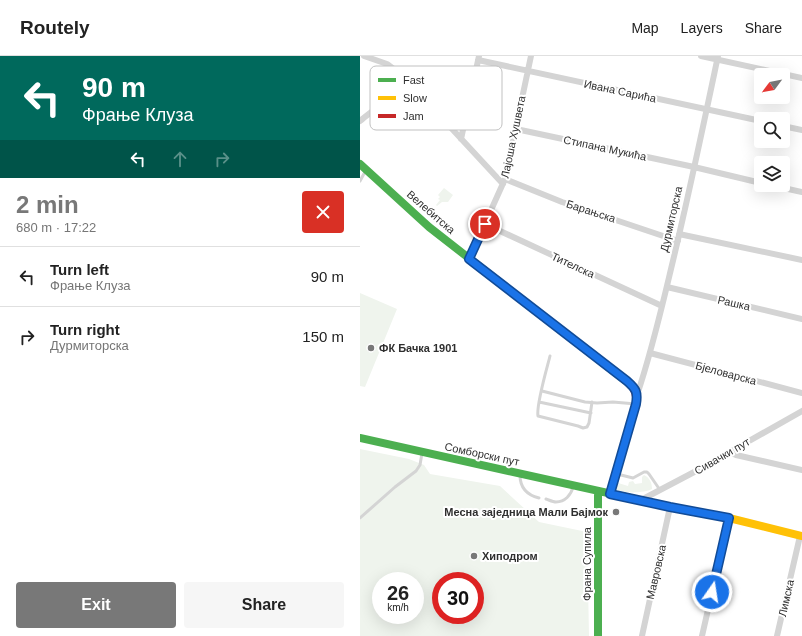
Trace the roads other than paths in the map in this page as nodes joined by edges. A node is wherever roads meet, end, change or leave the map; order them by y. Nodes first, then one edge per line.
1 (364, 56) edge
2 (531, 56) edge
3 (701, 56) edge
4 (479, 58) edge
5 (718, 58) edge
6 (390, 66) edge
7 (528, 71) junction
8 (802, 78) edge
9 (707, 110) junction
10 (370, 113) edge
11 (754, 120) edge
12 (360, 122) edge
13 (790, 127) edge
14 (516, 129) junction
15 (453, 130) edge
16 (463, 130) edge
17 (802, 130) edge
18 (461, 139) junction
19 (360, 164) edge
20 (694, 167) junction
21 (366, 170) junction
22 (360, 181) edge
23 (504, 181) junction
24 (754, 181) edge
25 (790, 189) edge
26 (802, 192) edge
27 (485, 224) junction
28 (679, 234) junction
29 (678, 241) junction
30 (469, 259) junction
31 (802, 260) edge
32 (666, 286) junction
33 (662, 306) junction
34 (802, 319) edge
35 (650, 353) junction
36 (550, 356) dead end
37 (637, 386) junction
38 (542, 391) junction
39 (802, 393) edge
40 (636, 400) junction
41 (539, 402) junction
42 (592, 402) junction
43 (802, 411) edge
44 (591, 414) junction
45 (360, 438) edge
46 (422, 452) junction
47 (729, 452) junction
48 (802, 470) edge
49 (520, 473) junction
50 (615, 474) junction
51 (573, 485) junction
52 (660, 490) junction
53 (598, 491) junction
54 (610, 494) junction
55 (539, 498) dead end
56 (546, 499) dead end
57 (641, 500) junction
58 (670, 507) junction
59 (360, 518) edge
60 (729, 518) junction
61 (801, 536) edge
62 (598, 636) edge
63 (642, 636) edge
64 (702, 636) edge
65 (777, 636) edge

1 - 6 street
2 - 7 street, Лајоша Хушвета
3 - 5 street
4 - 7 street, Ивана Сарића
5 - 8 street
5 - 9 street, Дурмиторска
7 - 9 street, Ивана Сарића
7 - 14 street, Лајоша Хушвета
9 - 11 street, Ивана Сарића
9 - 20 street, Дурмиторска
10 - 12 street
13 - 17 street
14 - 20 street, Стипана Мукића
14 - 23 street, Лајоша Хушвета
15 - 18 street
16 - 18 street
18 - 23 street
19 - 21 street, Велебитска
20 - 24 street, Стипана Мукића
20 - 28 street, Дурмиторска
21 - 22 lane
21 - 30 street, Велебитска
23 - 27 street, Лајоша Хушвета
23 - 29 street, Барањска
25 - 26 street
27 - 30 street, Лајоша Хушвета
27 - 33 street, Тителска
28 - 29 street, Дурмиторска
28 - 31 street
29 - 32 street, Дурмиторска
30 - 37 street, Велебитска
32 - 33 street, Дурмиторска
32 - 34 street, Рашка
33 - 35 street, Дурмиторска
35 - 37 street, Дурмиторска
35 - 39 street, Бјеловарска
36 - 38 lane
37 - 40 street, Велебитска
38 - 41 lane
38 - 42 lane
40 - 42 lane
40 - 50 street
41 - 44 lane
41 - 44 lane
42 - 44 lane
43 - 47 street, Сивачки пут
45 - 46 street, Сомборски пут
46 - 49 street, Сомборски пут
46 - 59 lane
47 - 48 street
47 - 52 street, Сивачки пут
49 - 51 street, Сомборски пут
49 - 55 lane
50 - 52 lane
50 - 54 street
51 - 53 street, Сомборски пут
51 - 56 lane
52 - 57 street, Сивачки пут
53 - 54 street, Сомборски пут
53 - 62 street, Франа Супила
54 - 57 street, Сомборски пут
57 - 58 street, Сомборски пут
58 - 60 street, Сомборски пут
58 - 63 street, Мавровска
60 - 61 street, Сомборски пут
60 - 64 street
61 - 65 street, Лимска

